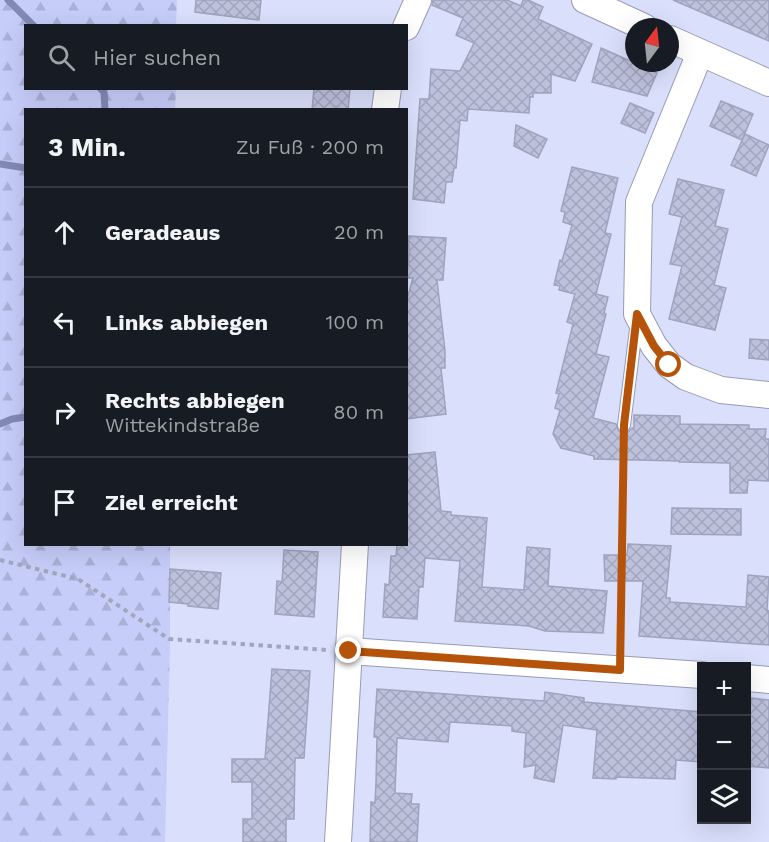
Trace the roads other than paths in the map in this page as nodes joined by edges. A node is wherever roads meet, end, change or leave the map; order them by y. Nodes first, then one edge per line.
1 (418, 0) edge
2 (585, 0) edge
3 (625, 18) edge
4 (407, 24) edge
5 (679, 43) edge
6 (700, 53) junction
7 (769, 83) edge
8 (388, 90) edge
9 (385, 108) edge
10 (637, 314) junction
11 (769, 395) edge
12 (624, 425) road end
13 (355, 546) edge
14 (349, 651) junction
15 (697, 675) edge
16 (751, 678) edge
17 (769, 680) edge
18 (338, 842) edge

1 - 4 street
2 - 3 street
5 - 6 street
6 - 7 street
6 - 10 street
8 - 9 street
10 - 11 street
10 - 12 lane
13 - 14 street
14 - 15 street
14 - 18 street
16 - 17 street

